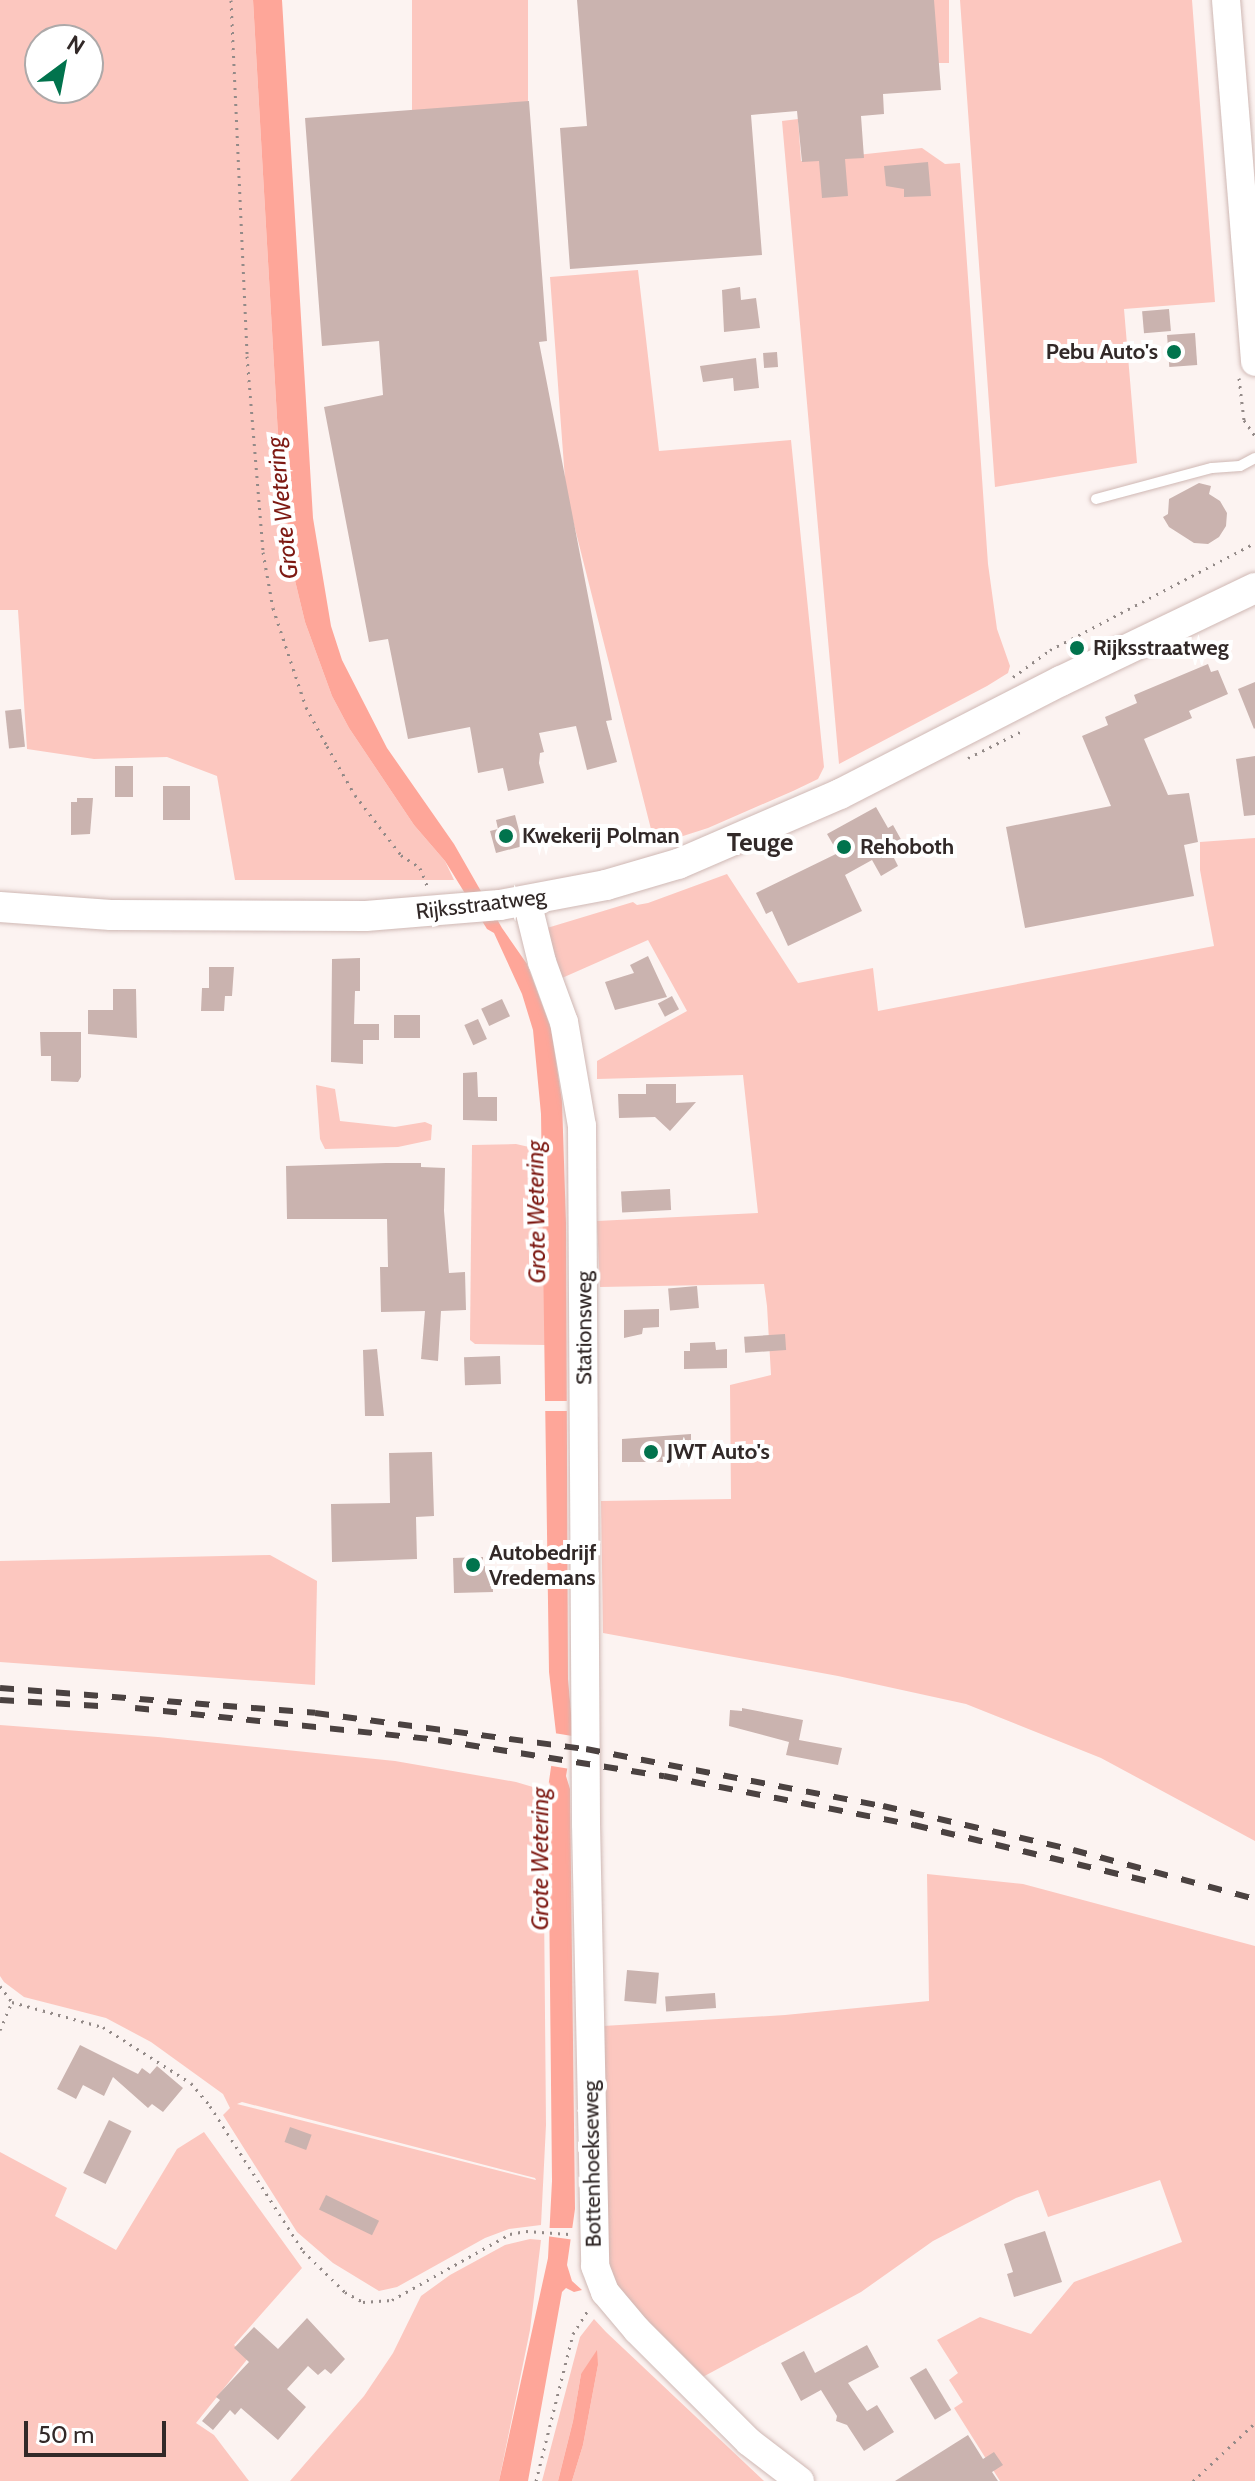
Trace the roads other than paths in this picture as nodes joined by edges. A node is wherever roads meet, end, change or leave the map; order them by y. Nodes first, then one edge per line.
1 (1226, 0) edge
2 (1255, 362) edge
3 (1255, 458) edge
4 (1096, 499) dead end
5 (1255, 567) edge
6 (1255, 588) edge
7 (1061, 681) junction
8 (514, 903) junction
9 (0, 907) edge
10 (586, 1762) joint
11 (800, 2481) edge

1 - 2 street
3 - 4 lane
5 - 7 main road, Rijksstraatweg
6 - 7 main road, Rijksstraatweg
7 - 8 main road, Rijksstraatweg
8 - 9 main road, Rijksstraatweg
8 - 10 street, Stationsweg
10 - 11 street, Bottenhoekseweg

